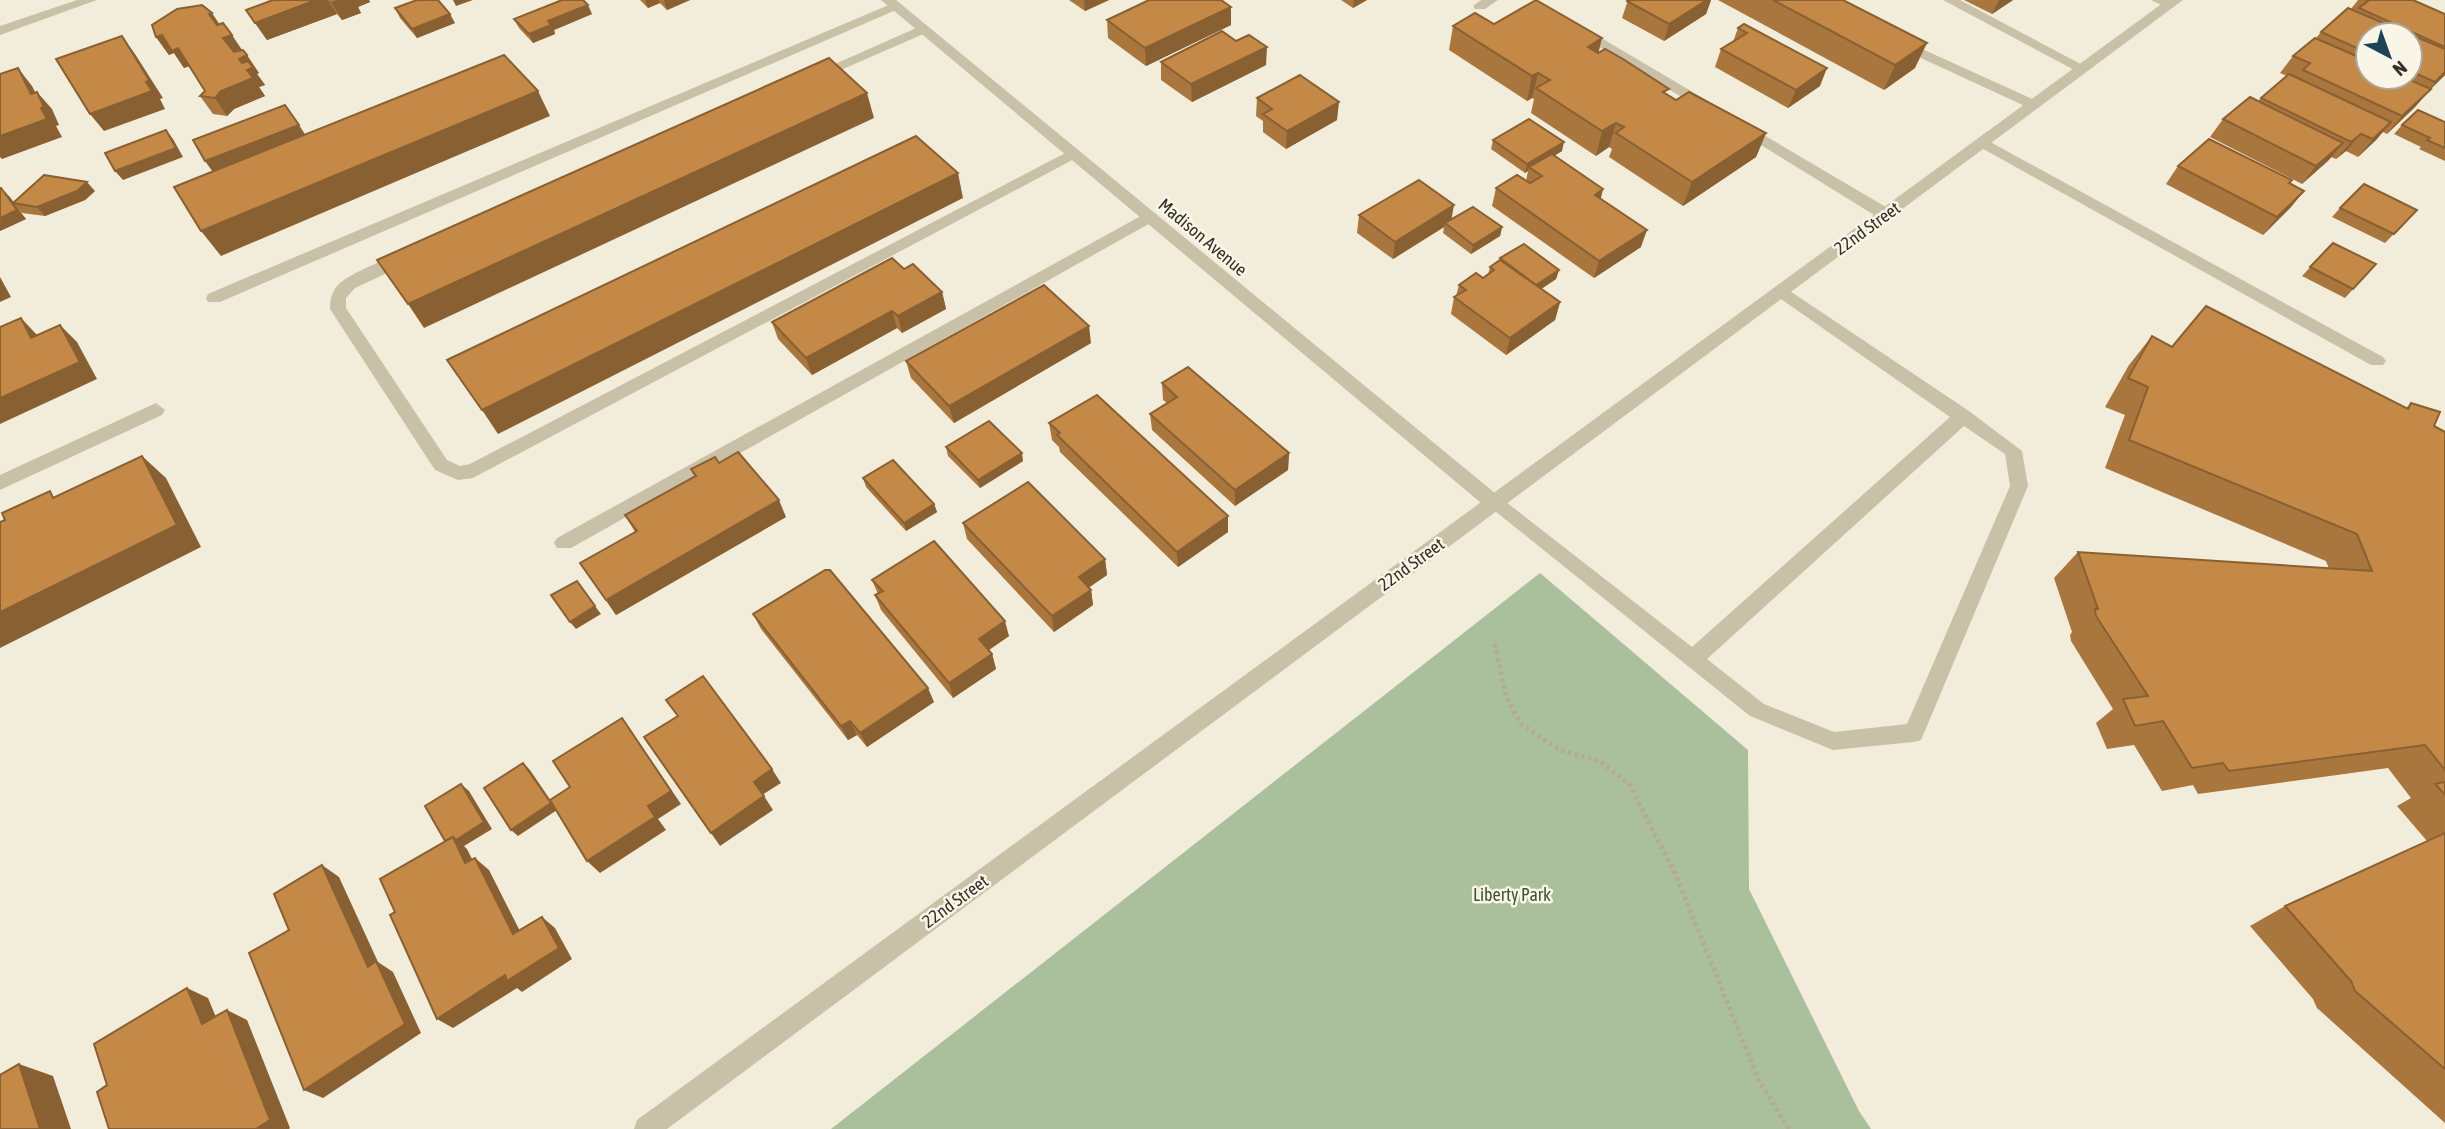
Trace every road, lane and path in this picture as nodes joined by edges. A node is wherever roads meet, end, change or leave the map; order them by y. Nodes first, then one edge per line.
1 (90, 0) edge
2 (1950, 0) edge
3 (2168, 2) edge
4 (892, 3) edge
5 (1565, 21) edge
6 (923, 29) junction
7 (0, 31) edge
8 (1878, 32) edge
9 (2083, 69) junction
10 (795, 85) edge
11 (2034, 105) junction
12 (1983, 143) junction
13 (1073, 154) junction
14 (1885, 215) junction
15 (1148, 216) junction
16 (420, 251) edge
17 (1781, 291) junction
18 (214, 298) dead end
19 (2377, 361) dead end
20 (156, 411) dead end
21 (1963, 416) junction
22 (0, 483) edge
23 (1494, 503) junction
24 (564, 543) dead end
25 (1495, 644) dead end
26 (1692, 660) junction
27 (646, 1129) edge
28 (1789, 1129) edge

1 - 7 street
2 - 9 street
3 - 9 street, 22nd Street
4 - 6 street, Madison Avenue
4 - 18 street
5 - 14 street
6 - 10 street
6 - 13 street, Madison Avenue
8 - 11 street
9 - 11 street, 22nd Street
11 - 12 street, 22nd Street
12 - 14 street, 22nd Street
12 - 19 street
13 - 15 street, Madison Avenue
13 - 16 street
14 - 17 street, 22nd Street
15 - 23 street, Madison Avenue
15 - 24 street
17 - 21 street
17 - 23 street, 22nd Street
20 - 22 street
21 - 26 street
21 - 26 street, Madison Avenue
23 - 26 street, Madison Avenue
23 - 27 street, 22nd Street
25 - 28 path

